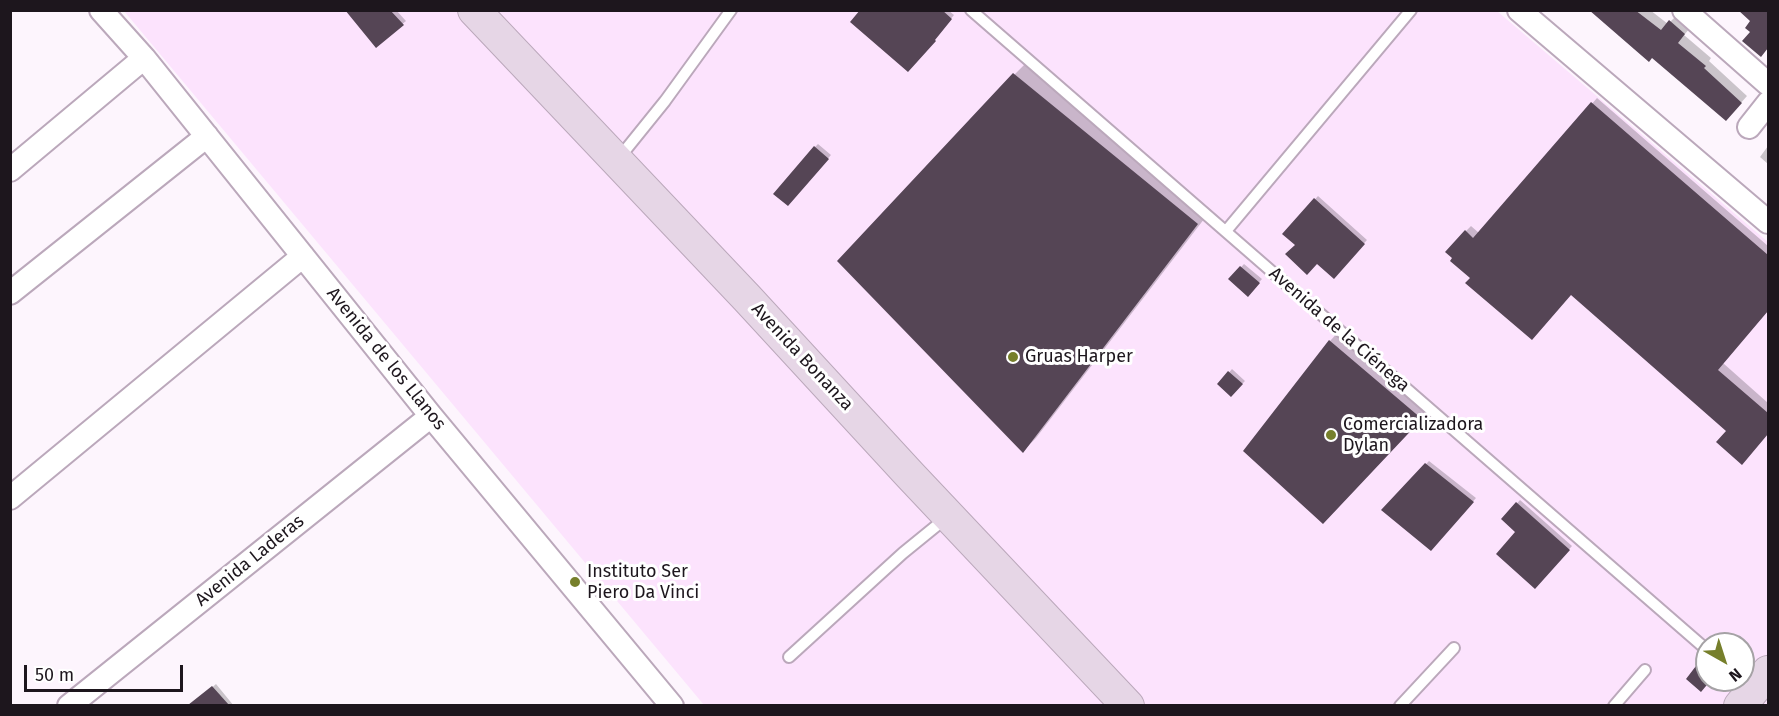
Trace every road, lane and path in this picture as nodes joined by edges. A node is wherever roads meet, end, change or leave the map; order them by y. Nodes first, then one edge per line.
1 (101, 10) edge
2 (474, 10) edge
3 (731, 10) edge
4 (971, 10) edge
5 (1411, 10) edge
6 (1520, 10) edge
7 (1684, 10) edge
8 (144, 58) junction
9 (1768, 84) edge
10 (1768, 102) edge
11 (1749, 127) dead end
12 (207, 136) junction
13 (617, 160) junction
14 (10, 170) edge
15 (1768, 222) edge
16 (1226, 231) junction
17 (303, 256) junction
18 (10, 293) edge
19 (431, 416) junction
20 (10, 498) edge
21 (948, 515) junction
22 (1695, 640) edge
23 (1454, 648) dead end
24 (789, 657) dead end
25 (1645, 670) dead end
26 (69, 705) edge
27 (672, 705) edge
28 (1128, 705) edge
29 (1400, 705) edge
30 (1614, 705) edge

1 - 8 street, Avenida de los Llanos
2 - 13 street, Avenida Bonanza
3 - 13 lane
4 - 16 lane, Avenida de la Ciénega
5 - 16 lane
6 - 15 street
7 - 9 street
8 - 12 street, Avenida de los Llanos
8 - 14 street
10 - 11 street
12 - 17 street, Avenida de los Llanos
12 - 18 street
13 - 21 street, Avenida Bonanza
16 - 22 lane, Avenida de la Ciénega
17 - 19 street, Avenida de los Llanos
17 - 20 street
19 - 26 street, Avenida Laderas
19 - 27 street, Avenida de los Llanos
21 - 24 lane
21 - 28 street, Avenida Bonanza
23 - 29 lane
25 - 30 lane

